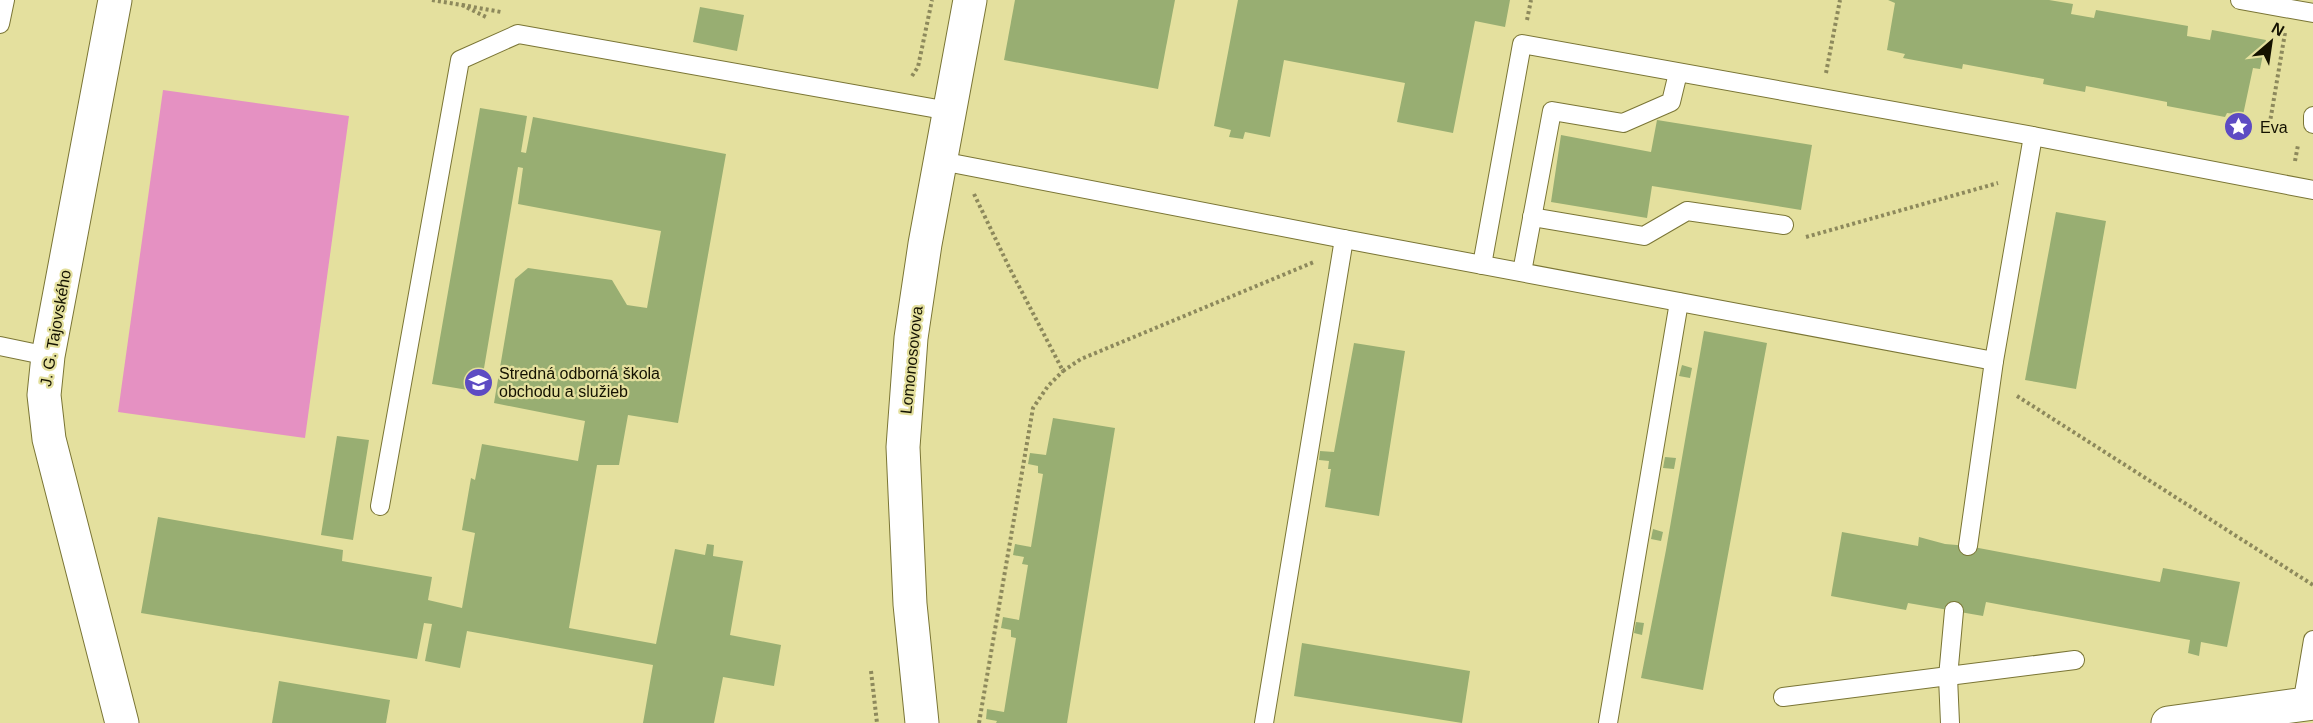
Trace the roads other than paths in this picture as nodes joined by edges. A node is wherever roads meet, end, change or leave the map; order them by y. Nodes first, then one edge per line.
1 (5, 0) edge
2 (115, 0) edge
3 (970, 0) edge
4 (2240, 0) edge
5 (2313, 13) edge
6 (0, 24) edge
7 (1678, 73) junction
8 (949, 111) junction
9 (2313, 116) edge
10 (2306, 129) edge
11 (2032, 136) junction
12 (951, 163) junction
13 (2313, 190) edge
14 (1532, 217) junction
15 (1784, 225) road end
16 (1343, 245) junction
17 (1482, 265) junction
18 (1522, 272) junction
19 (1679, 302) junction
20 (0, 346) edge
21 (48, 356) junction
22 (1994, 361) junction
23 (380, 506) dead end
24 (1968, 546) dead end
25 (1954, 611) dead end
26 (2313, 640) edge
27 (2075, 660) dead end
28 (1948, 677) junction
29 (1783, 697) dead end
30 (2308, 704) edge
31 (122, 723) edge
32 (922, 723) edge
33 (1264, 723) edge
34 (1608, 723) edge
35 (1950, 723) edge
36 (2168, 723) edge

1 - 6 lane
2 - 21 street, J. G. Tajovského
3 - 8 street, Lomonosovova
4 - 5 lane
7 - 11 lane
7 - 14 lane
7 - 17 lane
8 - 12 street, Lomonosovova
8 - 23 lane
9 - 10 lane
11 - 13 lane
11 - 22 lane
12 - 16 lane
12 - 32 street, Lomonosovova
14 - 15 lane
14 - 18 lane
16 - 17 lane
16 - 33 lane
17 - 18 lane
18 - 19 lane
19 - 22 lane
19 - 34 lane
20 - 21 lane
21 - 31 street, J. G. Tajovského
22 - 24 lane
25 - 28 lane
26 - 30 lane
27 - 28 lane
28 - 29 lane
28 - 35 lane
30 - 36 street

